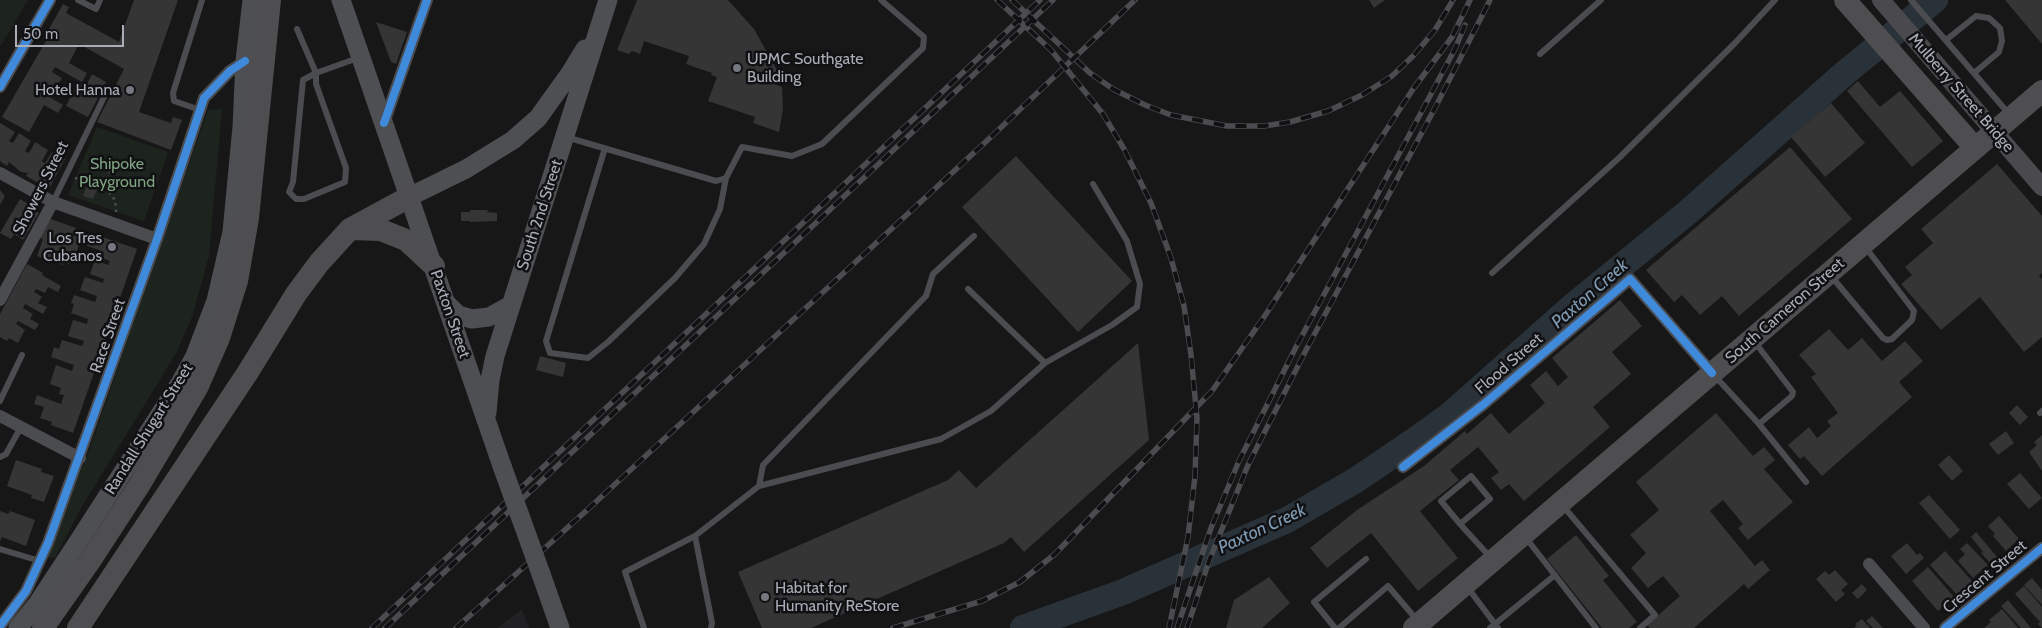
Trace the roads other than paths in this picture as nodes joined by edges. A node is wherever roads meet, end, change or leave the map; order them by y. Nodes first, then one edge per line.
1 (50, 0) edge
2 (78, 0) edge
3 (100, 0) edge
4 (202, 0) edge
5 (252, 0) edge
6 (270, 0) edge
7 (341, 0) edge
8 (427, 0) edge
9 (881, 0) edge
10 (1601, 0) edge
11 (1775, 0) edge
12 (1845, 0) edge
13 (1880, 0) edge
14 (1913, 2) edge
15 (608, 3) edge
16 (297, 29) dead end
17 (1946, 40) junction
18 (1540, 54) dead end
19 (361, 57) junction
20 (245, 61) junction
21 (316, 73) junction
22 (1974, 73) junction
23 (0, 87) edge
24 (108, 89) dead end
25 (2042, 91) edge
26 (200, 110) junction
27 (2012, 116) junction
28 (384, 123) junction
29 (565, 137) junction
30 (605, 148) junction
31 (1974, 148) junction
32 (0, 173) edge
33 (726, 178) junction
34 (1093, 184) dead end
35 (2042, 187) edge
36 (410, 196) junction
37 (53, 202) junction
38 (350, 229) junction
39 (974, 236) dead end
40 (157, 239) junction
41 (1863, 244) junction
42 (434, 266) junction
43 (1492, 273) dead end
44 (1829, 273) junction
45 (968, 289) dead end
46 (0, 300) edge
47 (446, 303) junction
48 (511, 305) junction
49 (1752, 338) junction
50 (22, 355) dead end
51 (1045, 363) junction
52 (1712, 373) junction
53 (0, 401) edge
54 (0, 416) edge
55 (1758, 424) junction
56 (21, 427) junction
57 (488, 428) junction
58 (3, 455) edge
59 (80, 458) junction
60 (1403, 468) dead end
61 (1806, 482) dead end
62 (759, 486) junction
63 (1560, 504) junction
64 (1460, 524) junction
65 (1524, 534) junction
66 (695, 536) junction
67 (2042, 548) edge
68 (0, 549) edge
69 (1366, 559) dead end
70 (40, 561) junction
71 (1493, 561) junction
72 (1870, 564) dead end
73 (1555, 575) junction
74 (1465, 585) junction
75 (0, 626) edge
76 (1416, 626) edge
77 (1494, 627) edge
78 (18, 628) edge
79 (43, 628) edge
80 (78, 628) edge
81 (560, 628) edge
82 (644, 628) edge
83 (711, 628) edge
84 (1335, 628) edge
85 (1339, 628) edge
86 (1596, 628) edge
87 (1640, 628) edge
88 (1924, 628) edge
89 (1945, 628) edge

1 - 23 street
2 - 3 lane
4 - 26 lane
5 - 20 main road, Randall Shugart Street
6 - 79 highway
7 - 19 main road, Paxton Street
8 - 28 street
9 - 33 lane
10 - 18 lane
11 - 43 lane
12 - 31 highway
13 - 35 main road, Mulberry Street Bridge, bridge
14 - 17 lane
15 - 29 main road, South 2nd Street
15 - 36 main road, South 2nd Street
16 - 21 lane
17 - 22 lane
17 - 22 lane
19 - 21 lane
19 - 28 main road, Paxton Street
20 - 26 street, Race Street
20 - 78 main road, Randall Shugart Street
21 - 21 lane
22 - 27 lane
24 - 37 lane, Showers Street
25 - 27 highway, South Cameron Street
26 - 40 street, Race Street
27 - 31 highway, South Cameron Street
28 - 36 main road, Paxton Street
29 - 30 lane
29 - 48 main road, South 2nd Street
30 - 33 lane
30 - 33 lane
31 - 41 highway, South Cameron Street
32 - 37 street
34 - 51 lane
36 - 38 highway
36 - 42 main road, Paxton Street
37 - 40 street
37 - 46 street, Showers Street
38 - 42 highway
38 - 80 highway
39 - 62 lane
40 - 59 street, Race Street
41 - 44 highway, South Cameron Street
41 - 44 lane
42 - 47 main road, Paxton Street
44 - 49 highway, South Cameron Street
45 - 51 lane
47 - 48 main road
47 - 57 main road, Paxton Street
48 - 57 main road, South 2nd Street
49 - 52 highway, South Cameron Street
49 - 55 lane
50 - 53 lane
51 - 62 lane
52 - 55 lane
52 - 60 street, Flood Street
52 - 63 highway, South Cameron Street
54 - 56 street
55 - 61 lane
56 - 58 lane
56 - 59 street
57 - 81 main road, Paxton Street, bridge
59 - 70 street, Race Street
62 - 66 lane
63 - 65 highway, South Cameron Street
63 - 87 lane
64 - 64 lane
64 - 71 lane
65 - 71 highway, South Cameron Street
65 - 73 lane
66 - 82 lane
66 - 83 lane
67 - 89 street, Crescent Street
68 - 70 lane
69 - 84 lane
70 - 75 street, Race Street
71 - 74 highway, South Cameron Street
72 - 88 street
73 - 77 lane
73 - 86 lane
74 - 76 highway, South Cameron Street
74 - 77 lane
76 - 85 lane

